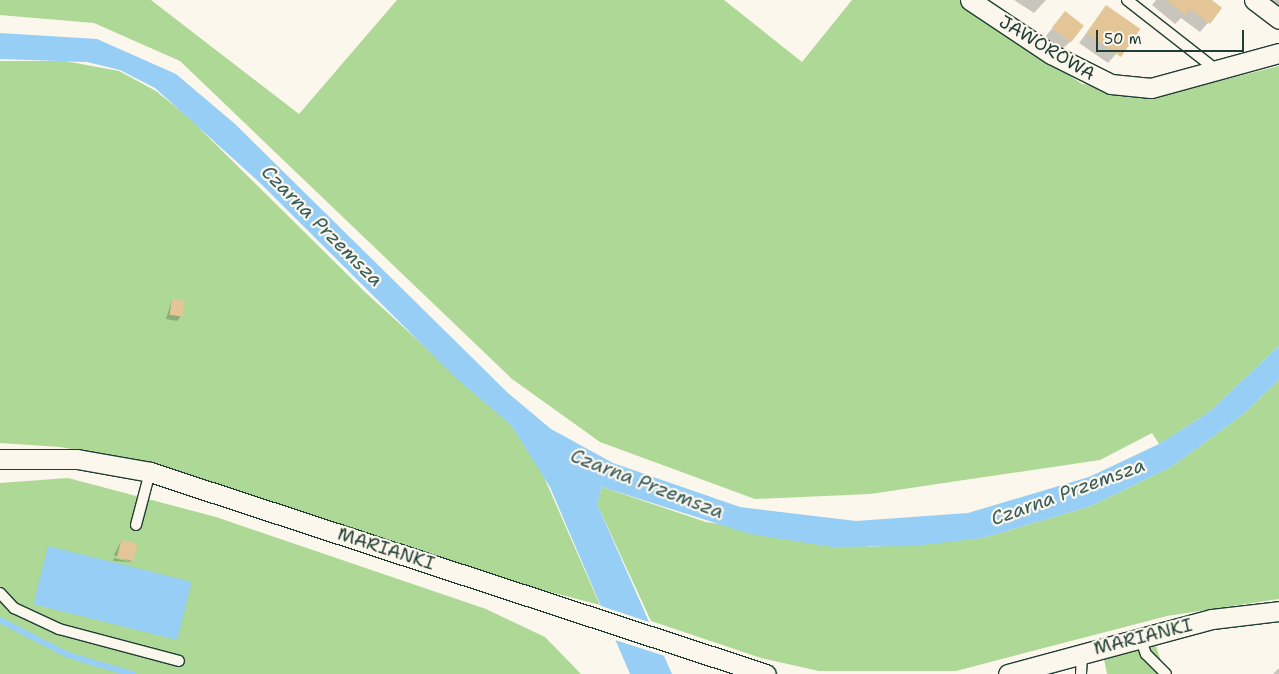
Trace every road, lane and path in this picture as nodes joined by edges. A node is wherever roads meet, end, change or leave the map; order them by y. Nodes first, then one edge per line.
1 (970, 0) edge
2 (1127, 0) edge
3 (1254, 0) edge
4 (1279, 19) edge
5 (1279, 53) edge
6 (1214, 68) junction
7 (0, 459) edge
8 (150, 472) junction
9 (136, 525) dead end
10 (0, 593) edge
11 (1279, 611) edge
12 (1140, 637) junction
13 (1082, 653) junction
14 (179, 661) dead end
15 (766, 674) edge
16 (1008, 674) edge
17 (1081, 674) edge
18 (1166, 674) edge

1 - 6 street, JAWOROWA
2 - 6 lane
3 - 4 street
5 - 6 street, JAWOROWA
7 - 8 street, MARIANKI
8 - 9 lane
8 - 15 street, MARIANKI
10 - 14 lane
11 - 12 street, MARIANKI
12 - 13 street, MARIANKI
12 - 18 lane
13 - 16 street, MARIANKI
13 - 17 lane

